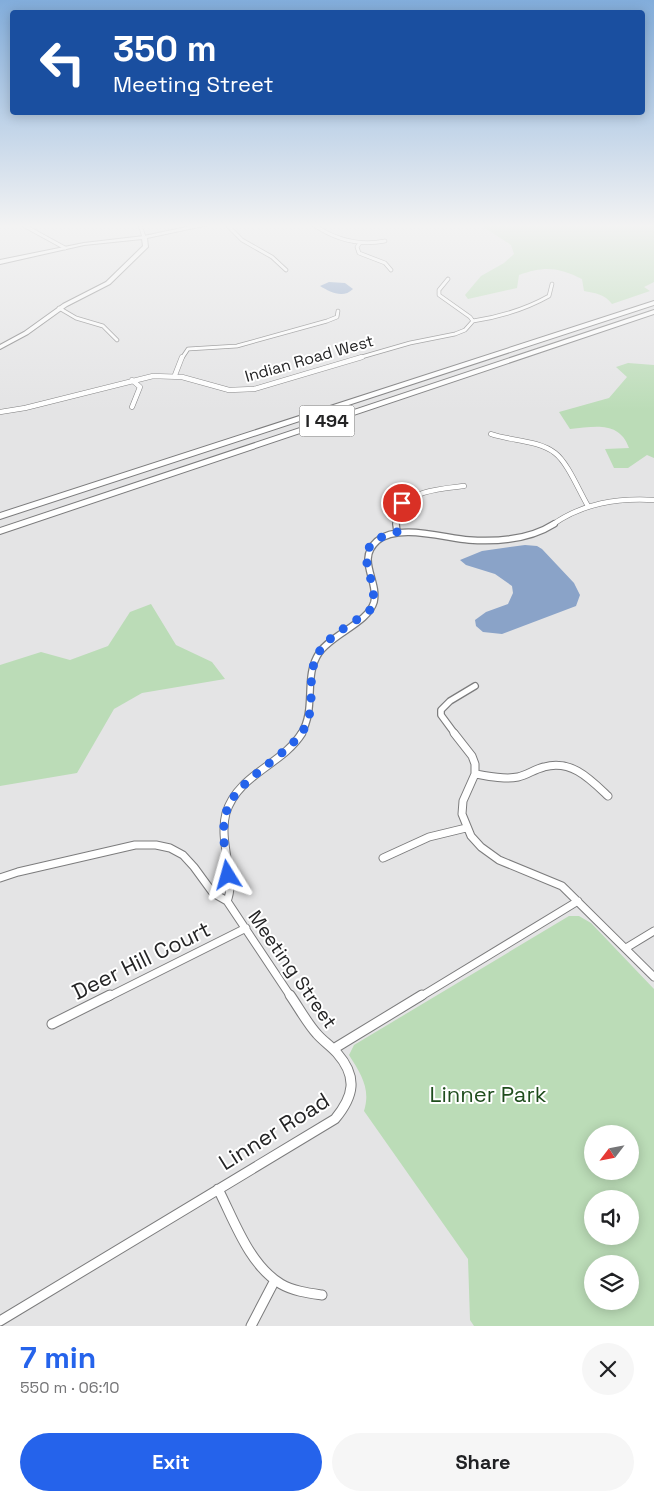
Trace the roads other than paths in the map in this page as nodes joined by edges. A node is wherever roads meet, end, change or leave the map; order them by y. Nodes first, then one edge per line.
1 (100, 287) edge
2 (442, 287) edge
3 (551, 287) edge
4 (654, 303) edge
5 (59, 308) junction
6 (338, 311) dead end
7 (654, 312) edge
8 (472, 321) junction
9 (117, 340) dead end
10 (0, 347) edge
11 (175, 376) junction
12 (132, 380) junction
13 (132, 407) dead end
14 (0, 412) edge
15 (491, 434) dead end
16 (464, 486) dead end
17 (654, 500) edge
18 (588, 506) junction
19 (0, 516) edge
20 (0, 531) edge
21 (397, 532) junction
22 (475, 686) dead end
23 (474, 774) junction
24 (608, 796) dead end
25 (466, 828) junction
26 (383, 858) dead end
27 (0, 878) edge
28 (227, 900) junction
29 (578, 901) junction
30 (246, 928) junction
31 (654, 931) edge
32 (626, 948) junction
33 (654, 977) edge
34 (52, 1024) dead end
35 (335, 1048) junction
36 (218, 1188) junction
37 (275, 1280) junction
38 (322, 1295) dead end
39 (0, 1321) edge
40 (251, 1326) edge

1 - 5 street
2 - 8 street
3 - 8 street
4 - 19 highway, I 494
5 - 9 street
5 - 10 street
6 - 11 street
7 - 20 highway, I 494
8 - 11 street, Indian Road West
11 - 12 street, Indian Road West
12 - 13 street
12 - 14 street, Indian Road West
15 - 18 street
16 - 21 street
17 - 18 street
18 - 21 street
21 - 28 street, Meeting Street
22 - 23 street
23 - 24 street
23 - 25 street
25 - 26 street
25 - 29 street
27 - 28 street
28 - 30 street, Meeting Street
29 - 32 street
29 - 35 street
30 - 34 street, Deer Hill Court
30 - 35 street, Meeting Street
31 - 32 street
32 - 33 street
35 - 36 street, Linner Road
36 - 37 street
36 - 39 street, Linner Road
37 - 38 street
37 - 40 street

